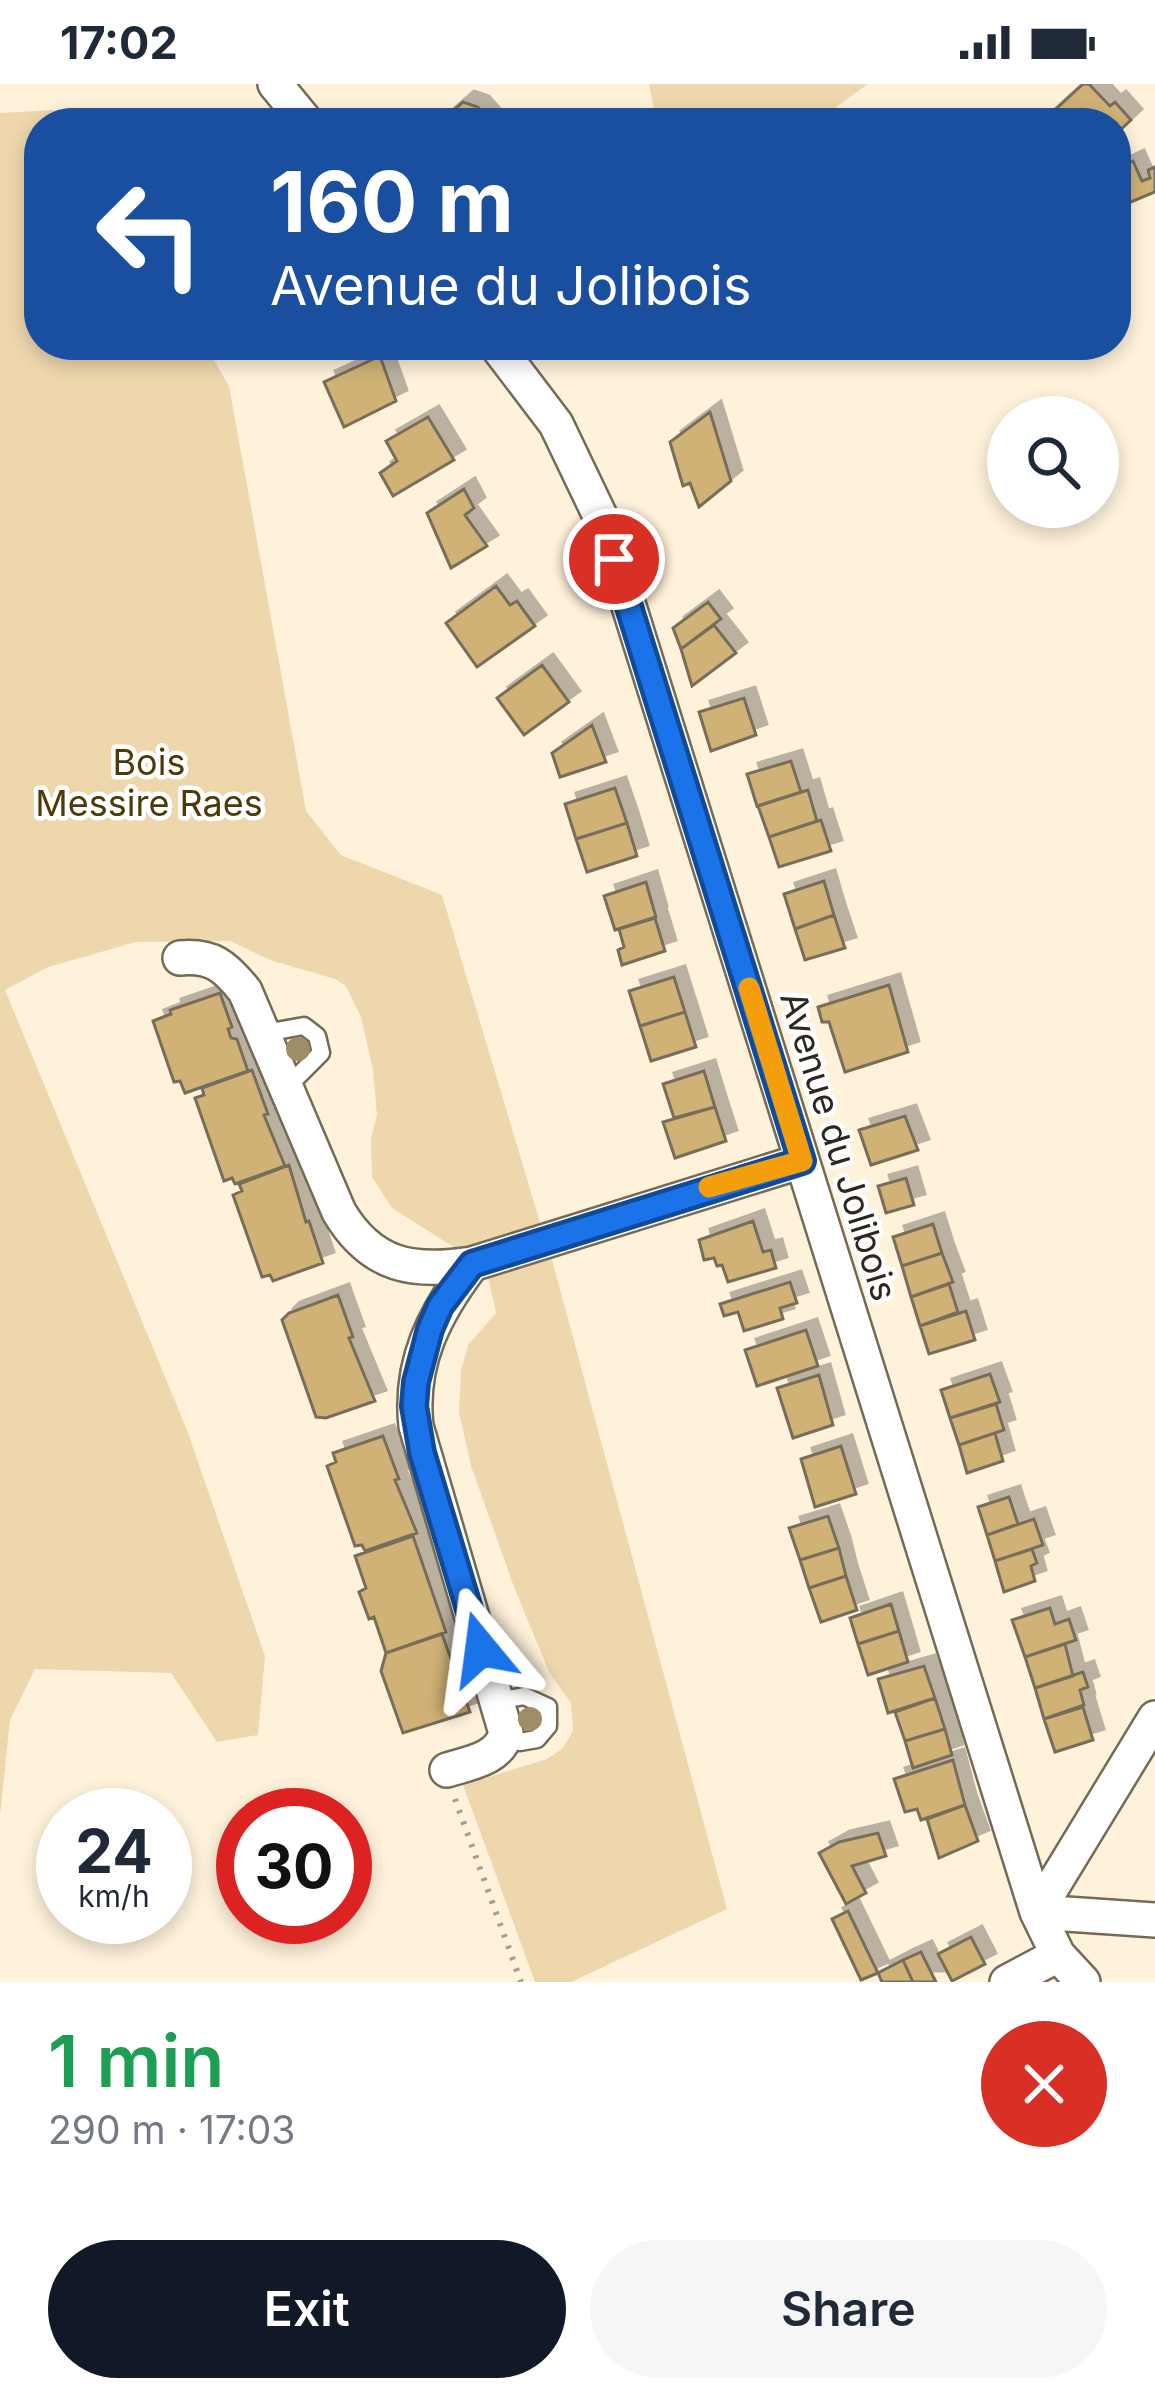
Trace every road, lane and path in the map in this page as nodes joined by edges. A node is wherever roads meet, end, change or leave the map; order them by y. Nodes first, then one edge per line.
1 (274, 84) edge
2 (294, 108) edge
3 (507, 360) edge
4 (180, 958) dead end
5 (265, 1033) junction
6 (287, 1087) junction
7 (802, 1161) junction
8 (472, 1264) junction
9 (1155, 1718) edge
10 (447, 1770) joint
11 (1037, 1912) junction
12 (1155, 1920) edge
13 (1058, 1955) junction
14 (521, 1982) edge
15 (1007, 1982) edge
16 (1083, 1982) edge

1 - 2 street
3 - 7 street, Avenue du Jolibois
4 - 5 street
5 - 6 street
5 - 6 lane
6 - 8 street
7 - 8 street
7 - 11 street, Avenue du Jolibois
8 - 10 street
9 - 11 street
10 - 14 path
11 - 12 street
11 - 13 street, Avenue du Jolibois
13 - 15 street
13 - 16 street, Avenue du Jolibois

